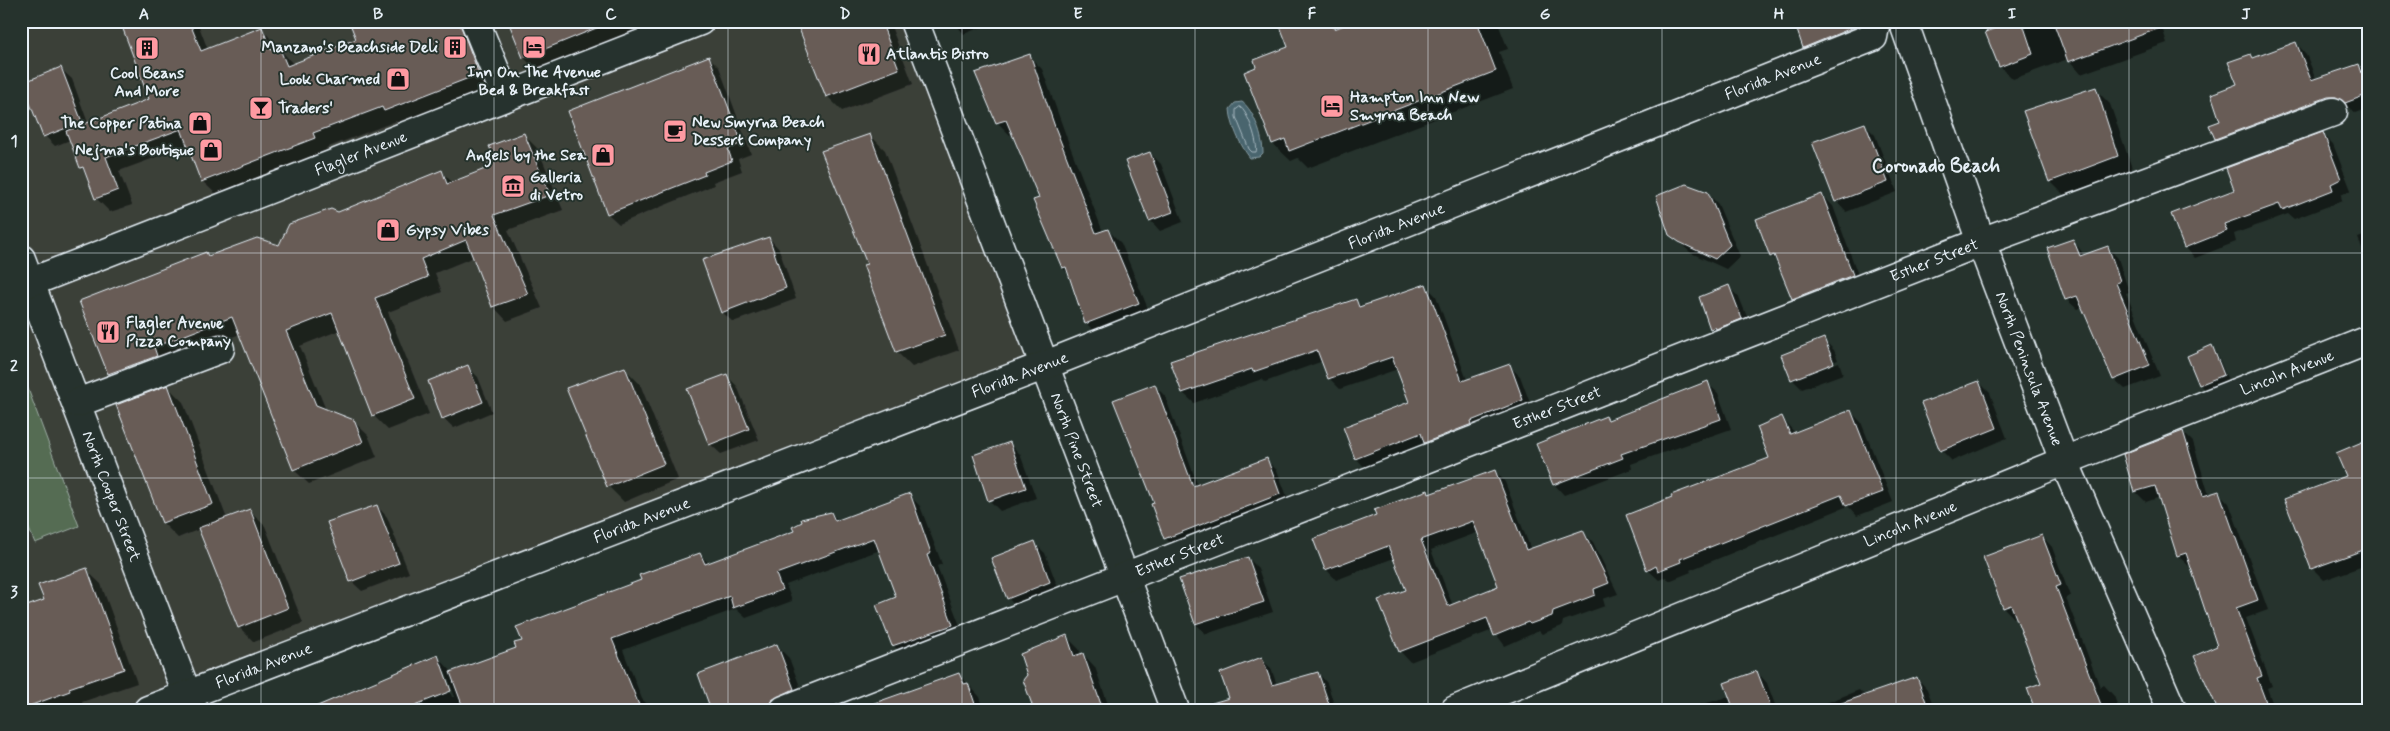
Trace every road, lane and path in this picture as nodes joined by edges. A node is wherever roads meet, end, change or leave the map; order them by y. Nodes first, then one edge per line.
1 (475, 21) edge
2 (914, 21) edge
3 (1876, 21) edge
4 (1903, 21) edge
5 (696, 22) edge
6 (506, 97) junction
7 (2333, 112) dead end
8 (1981, 242) junction
9 (24, 276) edge
10 (2369, 340) edge
11 (220, 349) dead end
12 (1043, 366) junction
13 (77, 403) junction
14 (2064, 461) junction
15 (1124, 577) junction
16 (190, 702) edge
17 (148, 710) edge
18 (784, 710) edge
19 (1175, 710) edge
20 (1455, 710) edge
21 (2172, 710) edge

1 - 6 street
2 - 12 street, North Pine Street
3 - 12 street, Florida Avenue
4 - 8 street, North Peninsula Avenue
5 - 6 street, Flagler Avenue
6 - 9 street, Flagler Avenue
7 - 8 street, Esther Street
8 - 14 street, North Peninsula Avenue
8 - 15 street, Esther Street
9 - 13 street, North Cooper Street
10 - 14 street, Lincoln Avenue
11 - 13 street
12 - 15 street, North Pine Street
12 - 16 street, Florida Avenue
13 - 16 street, North Cooper Street
14 - 20 street, Lincoln Avenue
14 - 21 street, North Peninsula Avenue
15 - 18 street, Esther Street
15 - 19 street, North Pine Street
16 - 17 street, Florida Avenue

